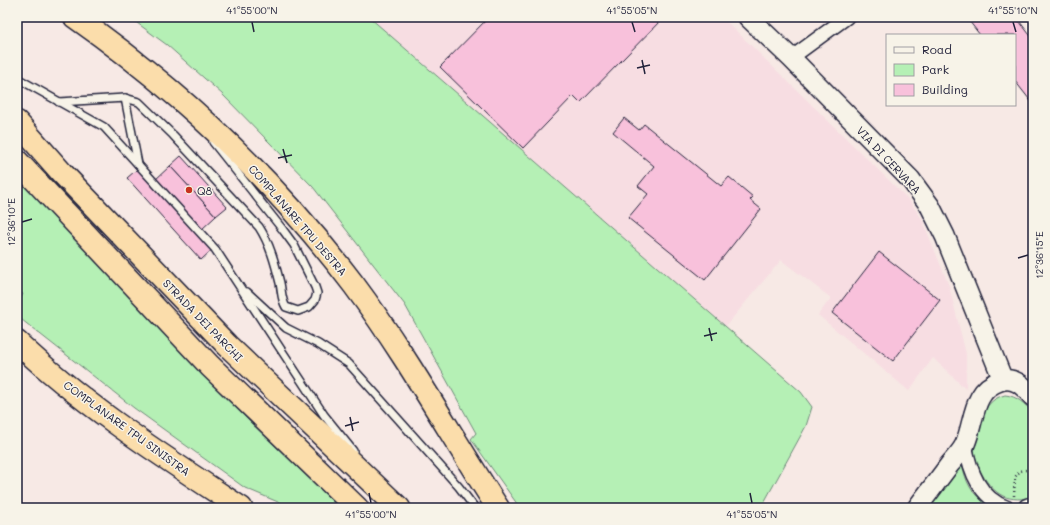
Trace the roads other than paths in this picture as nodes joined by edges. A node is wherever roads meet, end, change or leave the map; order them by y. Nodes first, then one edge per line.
1 (76, 17) edge
2 (748, 17) edge
3 (846, 17) edge
4 (791, 58) junction
5 (17, 78) edge
6 (177, 95) junction
7 (125, 98) junction
8 (59, 102) junction
9 (17, 122) edge
10 (17, 161) edge
11 (139, 165) junction
12 (241, 286) junction
13 (17, 342) edge
14 (1003, 380) junction
15 (1033, 397) edge
16 (965, 444) junction
17 (1017, 504) edge
18 (920, 505) edge
19 (1033, 507) edge
20 (241, 508) edge
21 (357, 508) edge
22 (400, 508) edge
23 (475, 508) edge
24 (498, 508) edge

1 - 6 highway, COMPLANARE TPU DESTRA
2 - 4 street, VIA DI CERVARA
3 - 4 street
4 - 14 street, VIA DI CERVARA
5 - 8 lane
6 - 7 lane
6 - 24 highway, COMPLANARE TPU DESTRA
7 - 8 lane
7 - 11 lane
8 - 11 lane
9 - 22 highway, STRADA DEI PARCHI
10 - 21 highway
11 - 12 lane
12 - 22 lane
12 - 23 lane
13 - 20 highway, COMPLANARE TPU SINISTRA
14 - 15 street
14 - 16 street
16 - 17 street
16 - 18 street
17 - 19 street

